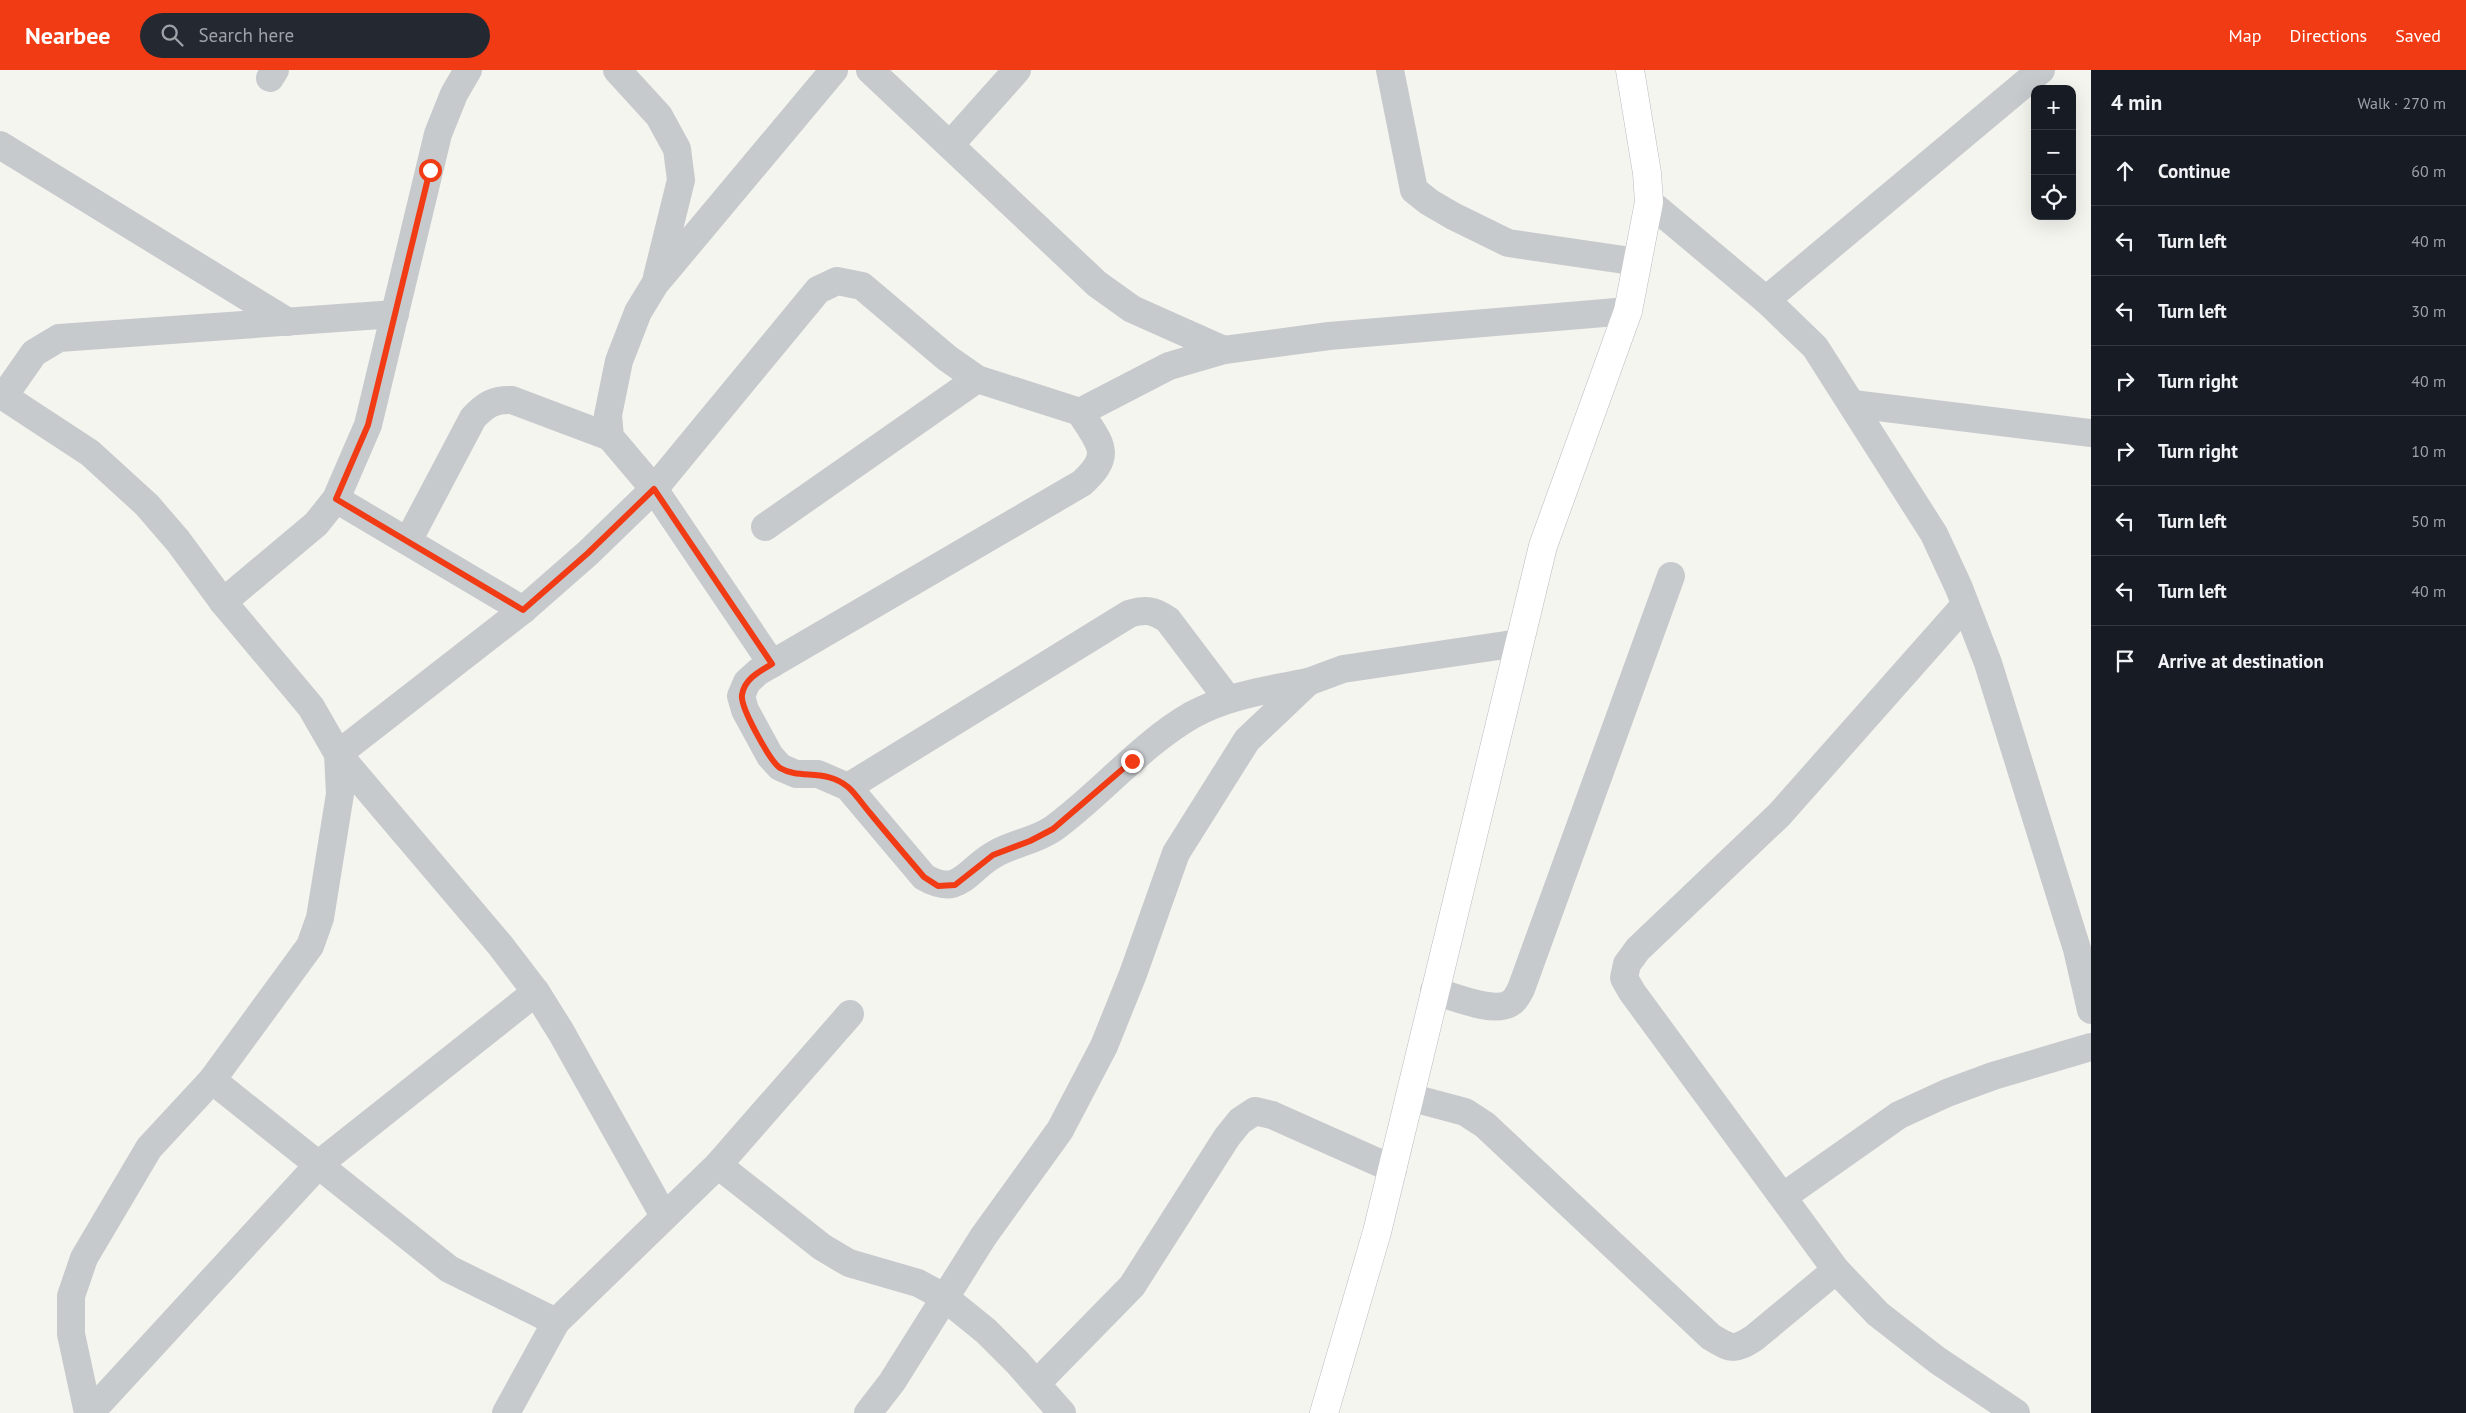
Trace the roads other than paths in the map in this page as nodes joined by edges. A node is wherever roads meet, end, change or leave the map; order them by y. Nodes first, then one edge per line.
1 (468, 70) edge
2 (617, 70) edge
3 (834, 70) edge
4 (870, 70) edge
5 (1017, 70) edge
6 (1390, 70) edge
7 (1630, 70) edge
8 (2041, 70) edge
9 (0, 145) edge
10 (950, 145) junction
11 (1649, 202) junction
12 (1638, 262) junction
13 (655, 284) junction
14 (1766, 300) junction
15 (1628, 310) junction
16 (395, 314) junction
17 (288, 322) junction
18 (1224, 350) junction
19 (977, 379) junction
20 (2, 395) edge
21 (1853, 404) junction
22 (1080, 412) junction
23 (2091, 433) edge
24 (610, 436) junction
25 (654, 489) junction
26 (336, 499) junction
27 (765, 527) dead end
28 (408, 541) junction
29 (1671, 576) dead end
30 (223, 602) junction
31 (1966, 606) junction
32 (523, 610) junction
33 (1519, 643) junction
34 (772, 664) junction
35 (1308, 682) junction
36 (1227, 698) junction
37 (338, 754) junction
38 (848, 787) junction
39 (1434, 991) junction
40 (536, 992) junction
41 (2091, 1008) edge
42 (850, 1014) dead end
43 (2091, 1047) edge
44 (212, 1080) junction
45 (1409, 1097) junction
46 (319, 1164) junction
47 (718, 1165) junction
48 (1392, 1169) junction
49 (1784, 1196) junction
50 (664, 1216) junction
51 (1836, 1270) junction
52 (944, 1298) junction
53 (556, 1322) junction
54 (1037, 1383) junction
55 (89, 1413) edge
56 (506, 1413) edge
57 (868, 1413) edge
58 (1062, 1413) edge
59 (1324, 1413) edge
60 (2016, 1413) edge

1 - 16 street
2 - 13 street
3 - 13 street
4 - 10 street
5 - 10 street
6 - 12 street
7 - 11 street
8 - 14 street
9 - 17 street
10 - 18 street
11 - 12 street
11 - 14 street
12 - 15 street
13 - 24 street
14 - 21 street
15 - 18 street
15 - 33 street
16 - 17 street
16 - 26 street
17 - 20 street
18 - 22 street
19 - 22 street
19 - 25 street
19 - 27 street
20 - 30 street
21 - 23 street
21 - 31 street
22 - 34 street
24 - 25 street
24 - 28 street
25 - 32 street
25 - 34 street
26 - 28 street
26 - 30 street
28 - 32 street
29 - 39 street
30 - 37 street
31 - 41 street
31 - 49 street
32 - 37 street
33 - 35 street
33 - 39 street
34 - 38 street
35 - 36 street
35 - 52 street
36 - 38 street
36 - 38 street
37 - 40 street
37 - 44 street
39 - 45 street
40 - 46 street
40 - 50 street
42 - 47 street
43 - 49 street
44 - 46 street
44 - 55 street
45 - 48 street
45 - 51 street
46 - 53 street
46 - 55 street
47 - 50 street
47 - 52 street
48 - 54 street
48 - 59 street
49 - 51 street
50 - 53 street
51 - 60 street
52 - 54 street
52 - 57 street
53 - 56 street
54 - 58 street

